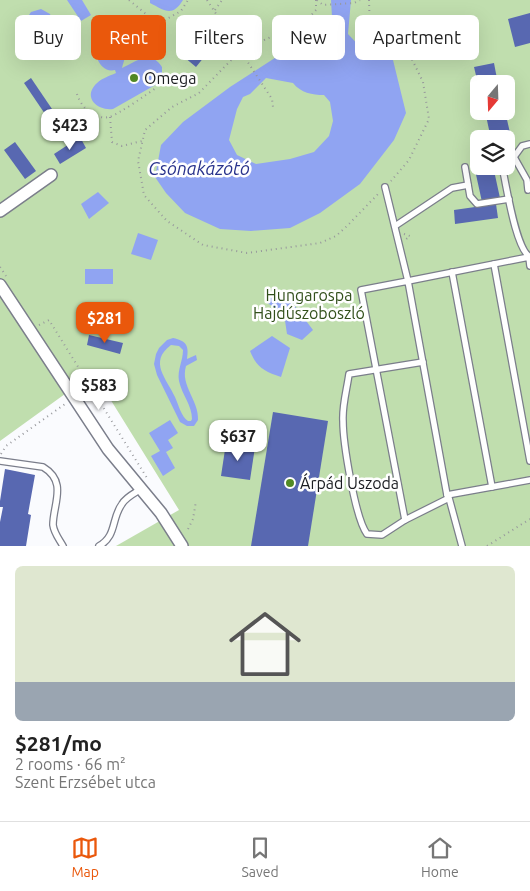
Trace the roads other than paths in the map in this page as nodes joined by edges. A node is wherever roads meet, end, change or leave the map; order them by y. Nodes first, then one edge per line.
1 (530, 144) edge
2 (515, 156) edge
3 (515, 159) edge
4 (465, 167) dead end
5 (51, 175) dead end
6 (504, 175) edge
7 (468, 185) junction
8 (385, 187) road end
9 (528, 190) dead end
10 (509, 199) junction
11 (0, 211) edge
12 (395, 226) junction
13 (529, 257) edge
14 (494, 264) junction
15 (530, 266) edge
16 (452, 272) junction
17 (408, 281) junction
18 (0, 285) edge
19 (423, 362) junction
20 (376, 370) junction
21 (0, 461) edge
22 (530, 461) edge
23 (530, 480) edge
24 (492, 487) junction
25 (142, 489) junction
26 (448, 496) junction
27 (405, 520) junction
28 (63, 546) edge
29 (99, 546) edge
30 (182, 546) edge
31 (462, 546) edge

1 - 2 lane
3 - 9 lane
4 - 7 lane
5 - 11 street
6 - 10 lane
7 - 10 lane
7 - 12 lane
8 - 12 lane
10 - 13 lane
12 - 17 lane
13 - 14 lane
13 - 15 lane
14 - 16 lane
14 - 22 lane
16 - 17 lane
16 - 24 lane
17 - 19 lane
17 - 20 lane
18 - 25 street
19 - 20 lane
19 - 26 lane
20 - 27 lane
20 - 27 lane
21 - 28 lane
23 - 24 lane
24 - 26 lane
25 - 29 lane
25 - 30 street
26 - 27 lane
26 - 31 lane

